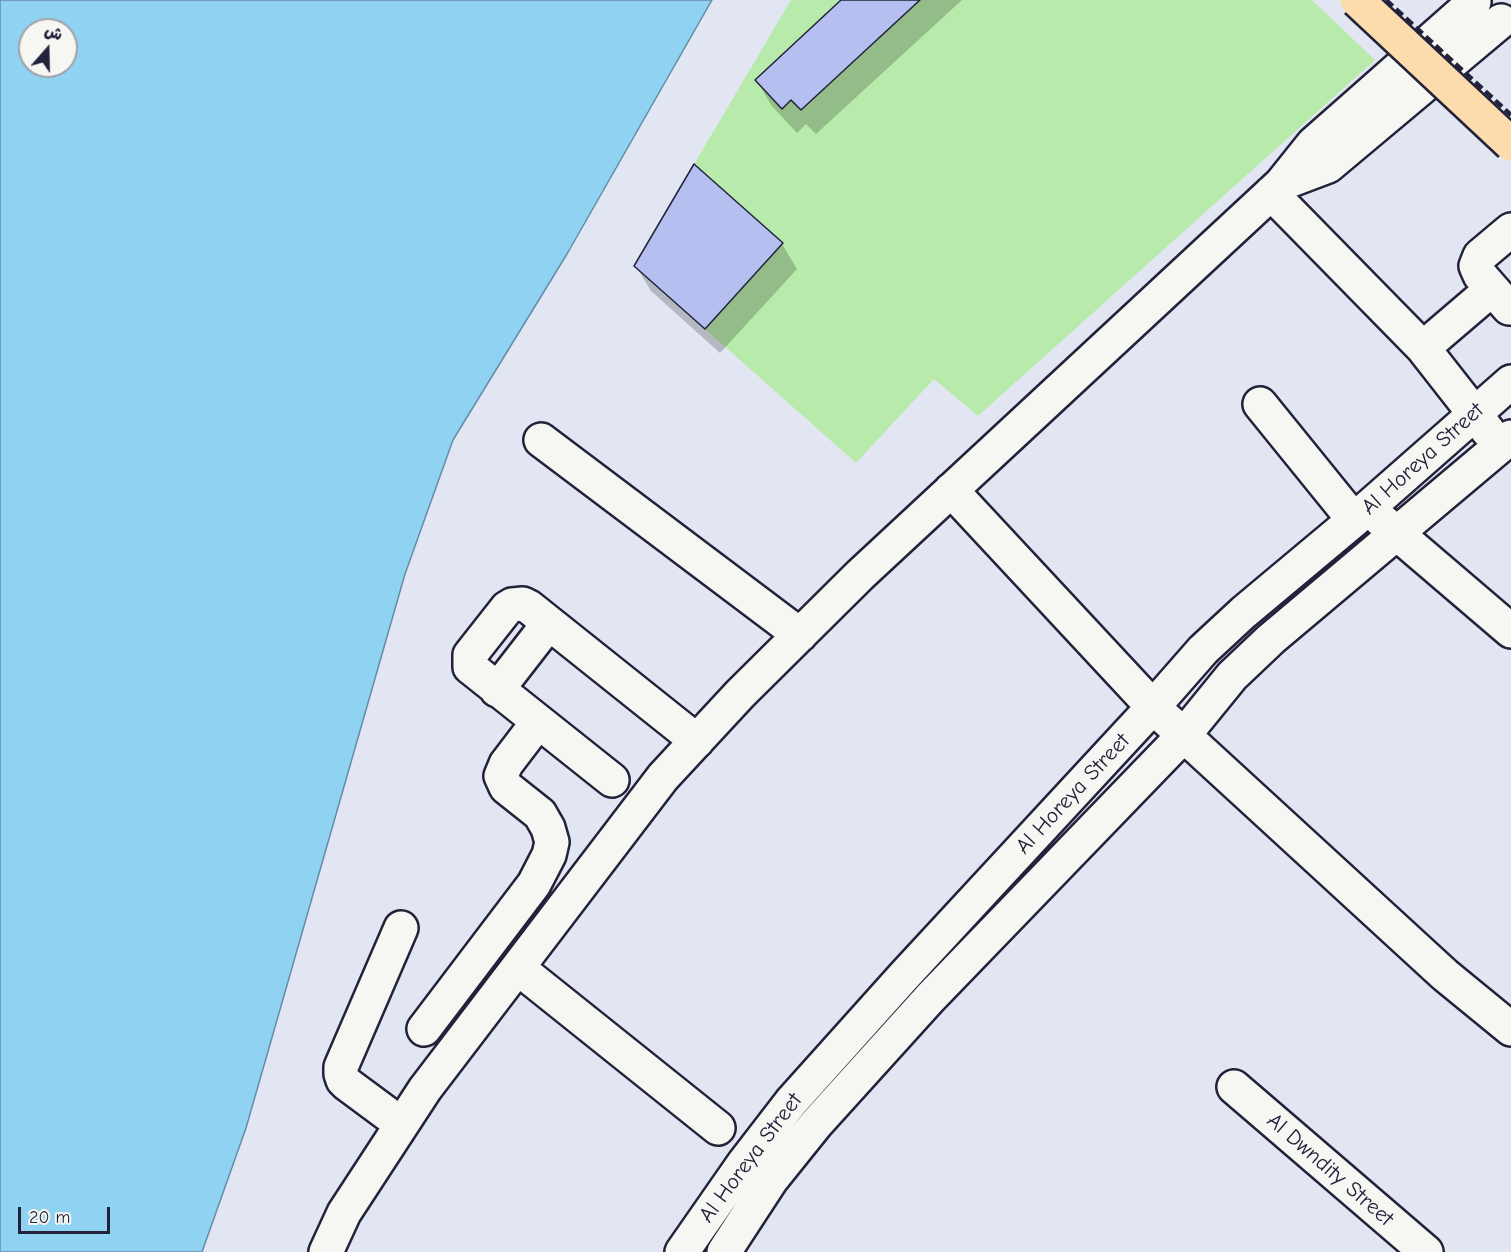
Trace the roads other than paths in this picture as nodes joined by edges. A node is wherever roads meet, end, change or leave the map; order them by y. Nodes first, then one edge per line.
1 (1357, 0) edge
2 (1473, 1) edge
3 (1506, 25) edge
4 (1511, 144) edge
5 (1276, 189) junction
6 (1511, 230) edge
7 (1423, 348) junction
8 (1511, 382) edge
9 (1260, 404) dead end
10 (1474, 413) junction
11 (541, 440) dead end
12 (1506, 441) edge
13 (951, 490) junction
14 (1361, 514) junction
15 (1397, 533) junction
16 (549, 623) junction
17 (1511, 631) edge
18 (800, 635) junction
19 (485, 680) junction
20 (1153, 707) junction
21 (538, 722) junction
22 (1184, 735) junction
23 (697, 741) junction
24 (612, 780) dead end
25 (401, 928) dead end
26 (518, 968) junction
27 (424, 1029) dead end
28 (1511, 1029) edge
29 (1234, 1088) dead end
30 (401, 1124) junction
31 (718, 1128) dead end
32 (744, 1163) junction
33 (771, 1180) junction
34 (326, 1252) edge
35 (682, 1252) edge
36 (724, 1252) edge
37 (1426, 1252) edge

1 - 4 main road, bridge
2 - 3 street
2 - 5 street
3 - 5 street
5 - 7 street
5 - 13 street
6 - 7 street
7 - 10 street
8 - 10 street, Al Horeya Street
9 - 14 street
10 - 12 street
10 - 14 street, Al Horeya Street
11 - 18 street
12 - 15 street, Al Horeya Street
13 - 18 street
13 - 20 street
14 - 15 street
14 - 20 street, Al Horeya Street
15 - 17 street
15 - 22 street, Al Horeya Street
16 - 19 street
16 - 19 street
16 - 23 street
18 - 23 street
19 - 21 street
20 - 22 street
20 - 32 street, Al Horeya Street
21 - 24 street
21 - 27 street
22 - 28 street
22 - 33 street, Al Horeya Street
23 - 26 street
25 - 30 street
26 - 30 street
26 - 31 street
29 - 37 street, Al Dwndity Street
30 - 34 street
32 - 33 street
32 - 35 street, Al Horeya Street
33 - 36 street, Al Horeya Street

